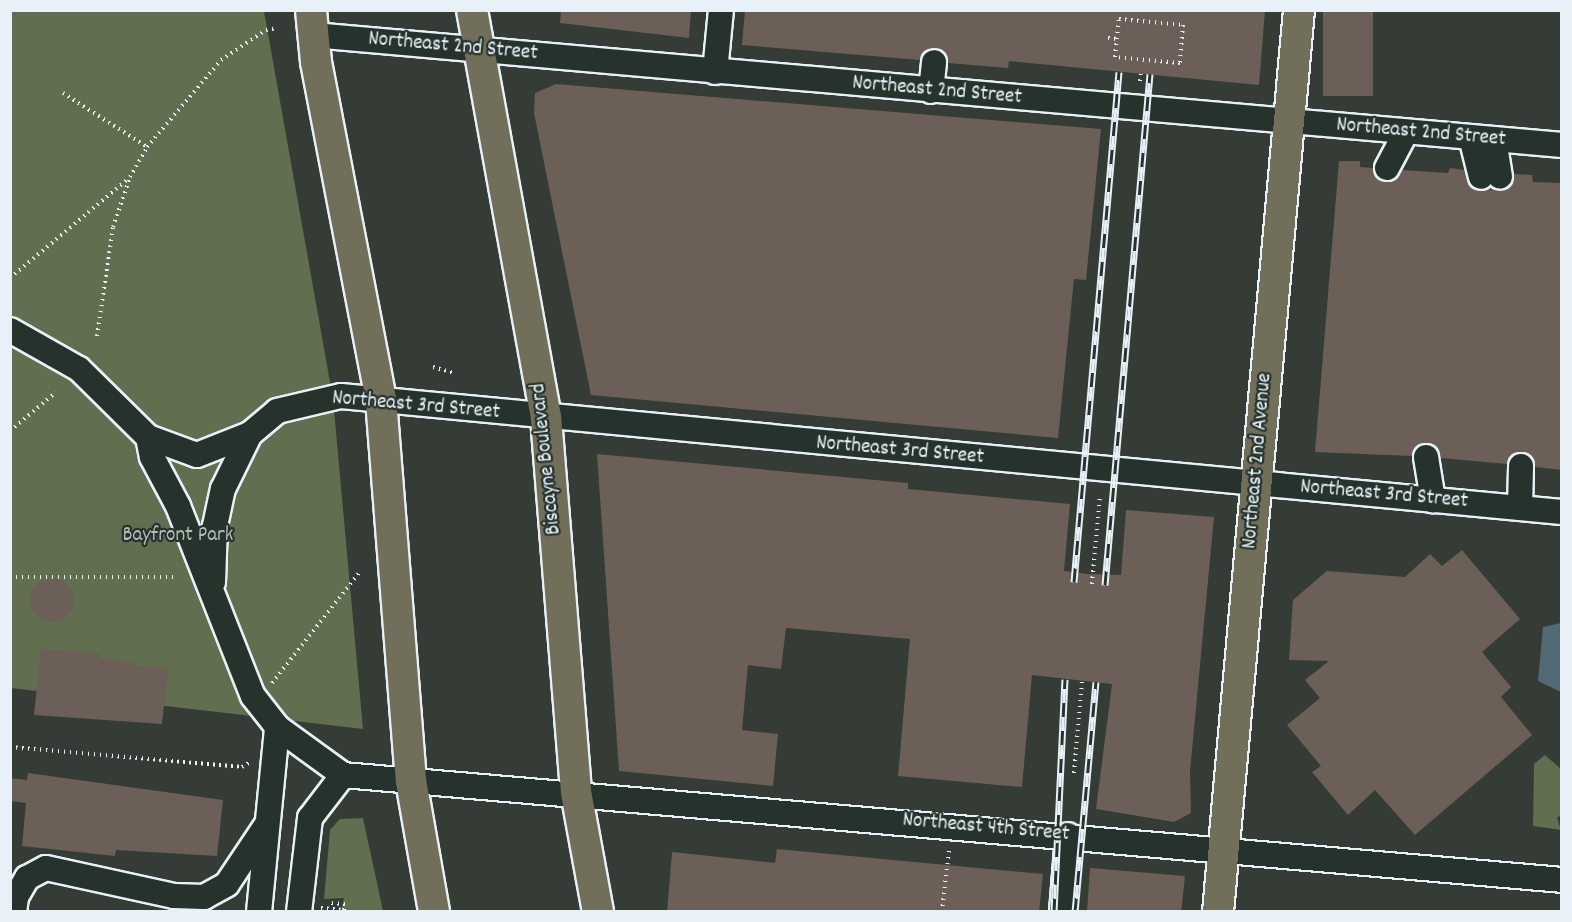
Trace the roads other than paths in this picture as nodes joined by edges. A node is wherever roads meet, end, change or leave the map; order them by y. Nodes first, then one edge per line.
1 (472, 10) edge
2 (721, 10) edge
3 (1299, 10) edge
4 (312, 23) edge
5 (476, 49) junction
6 (934, 62) dead end
7 (715, 72) junction
8 (931, 91) junction
9 (1288, 122) junction
10 (1397, 131) junction
11 (1482, 138) junction
12 (1562, 145) edge
13 (1379, 168) dead end
14 (1490, 177) dead end
15 (10, 330) edge
16 (381, 400) junction
17 (546, 418) junction
18 (249, 434) junction
19 (148, 437) junction
20 (1419, 457) dead end
21 (1528, 466) dead end
22 (1255, 483) junction
23 (1423, 499) junction
24 (1525, 508) junction
25 (1562, 512) edge
26 (213, 591) junction
27 (277, 727) junction
28 (343, 775) junction
29 (411, 782) junction
30 (576, 792) junction
31 (267, 824) junction
32 (1068, 835) junction
33 (1224, 849) junction
34 (1562, 880) edge
35 (310, 910) edge
36 (14, 912) edge
37 (259, 912) edge
38 (434, 912) edge
39 (598, 912) edge
40 (1062, 912) edge
41 (1218, 912) edge

1 - 5 main road, Biscayne Boulevard
2 - 7 street
3 - 9 main road, Northeast 2nd Avenue
4 - 5 street, Northeast 2nd Street
4 - 16 main road
5 - 7 street, Northeast 2nd Street
5 - 17 main road, Biscayne Boulevard
6 - 8 street
7 - 8 street, Northeast 2nd Street
8 - 9 street, Northeast 2nd Street
9 - 10 street, Northeast 2nd Street
9 - 22 main road, Northeast 2nd Avenue
10 - 11 street, Northeast 2nd Street
10 - 13 street
11 - 12 street, Northeast 2nd Street
11 - 14 street
15 - 19 street
16 - 17 street, Northeast 3rd Street
16 - 18 street, Northeast 3rd Street
16 - 29 main road
17 - 22 street, Northeast 3rd Street
17 - 30 main road, Biscayne Boulevard
18 - 19 street, Northeast 3rd Street
18 - 26 street, Northeast 3rd Street
19 - 26 street
20 - 23 street
21 - 24 street
22 - 23 street, Northeast 3rd Street
22 - 33 main road, Northeast 2nd Avenue
23 - 24 street, Northeast 3rd Street
24 - 25 street, Northeast 3rd Street
26 - 27 street
27 - 28 street
27 - 31 street
28 - 29 street, Northeast 4th Street
28 - 35 street
29 - 30 street, Northeast 4th Street
29 - 38 main road
30 - 32 street, Northeast 4th Street
30 - 39 main road, Biscayne Boulevard
31 - 36 street
31 - 37 street
32 - 33 street, Northeast 4th Street
32 - 40 street
33 - 34 street, Northeast 4th Street
33 - 41 main road, Northeast 2nd Avenue

